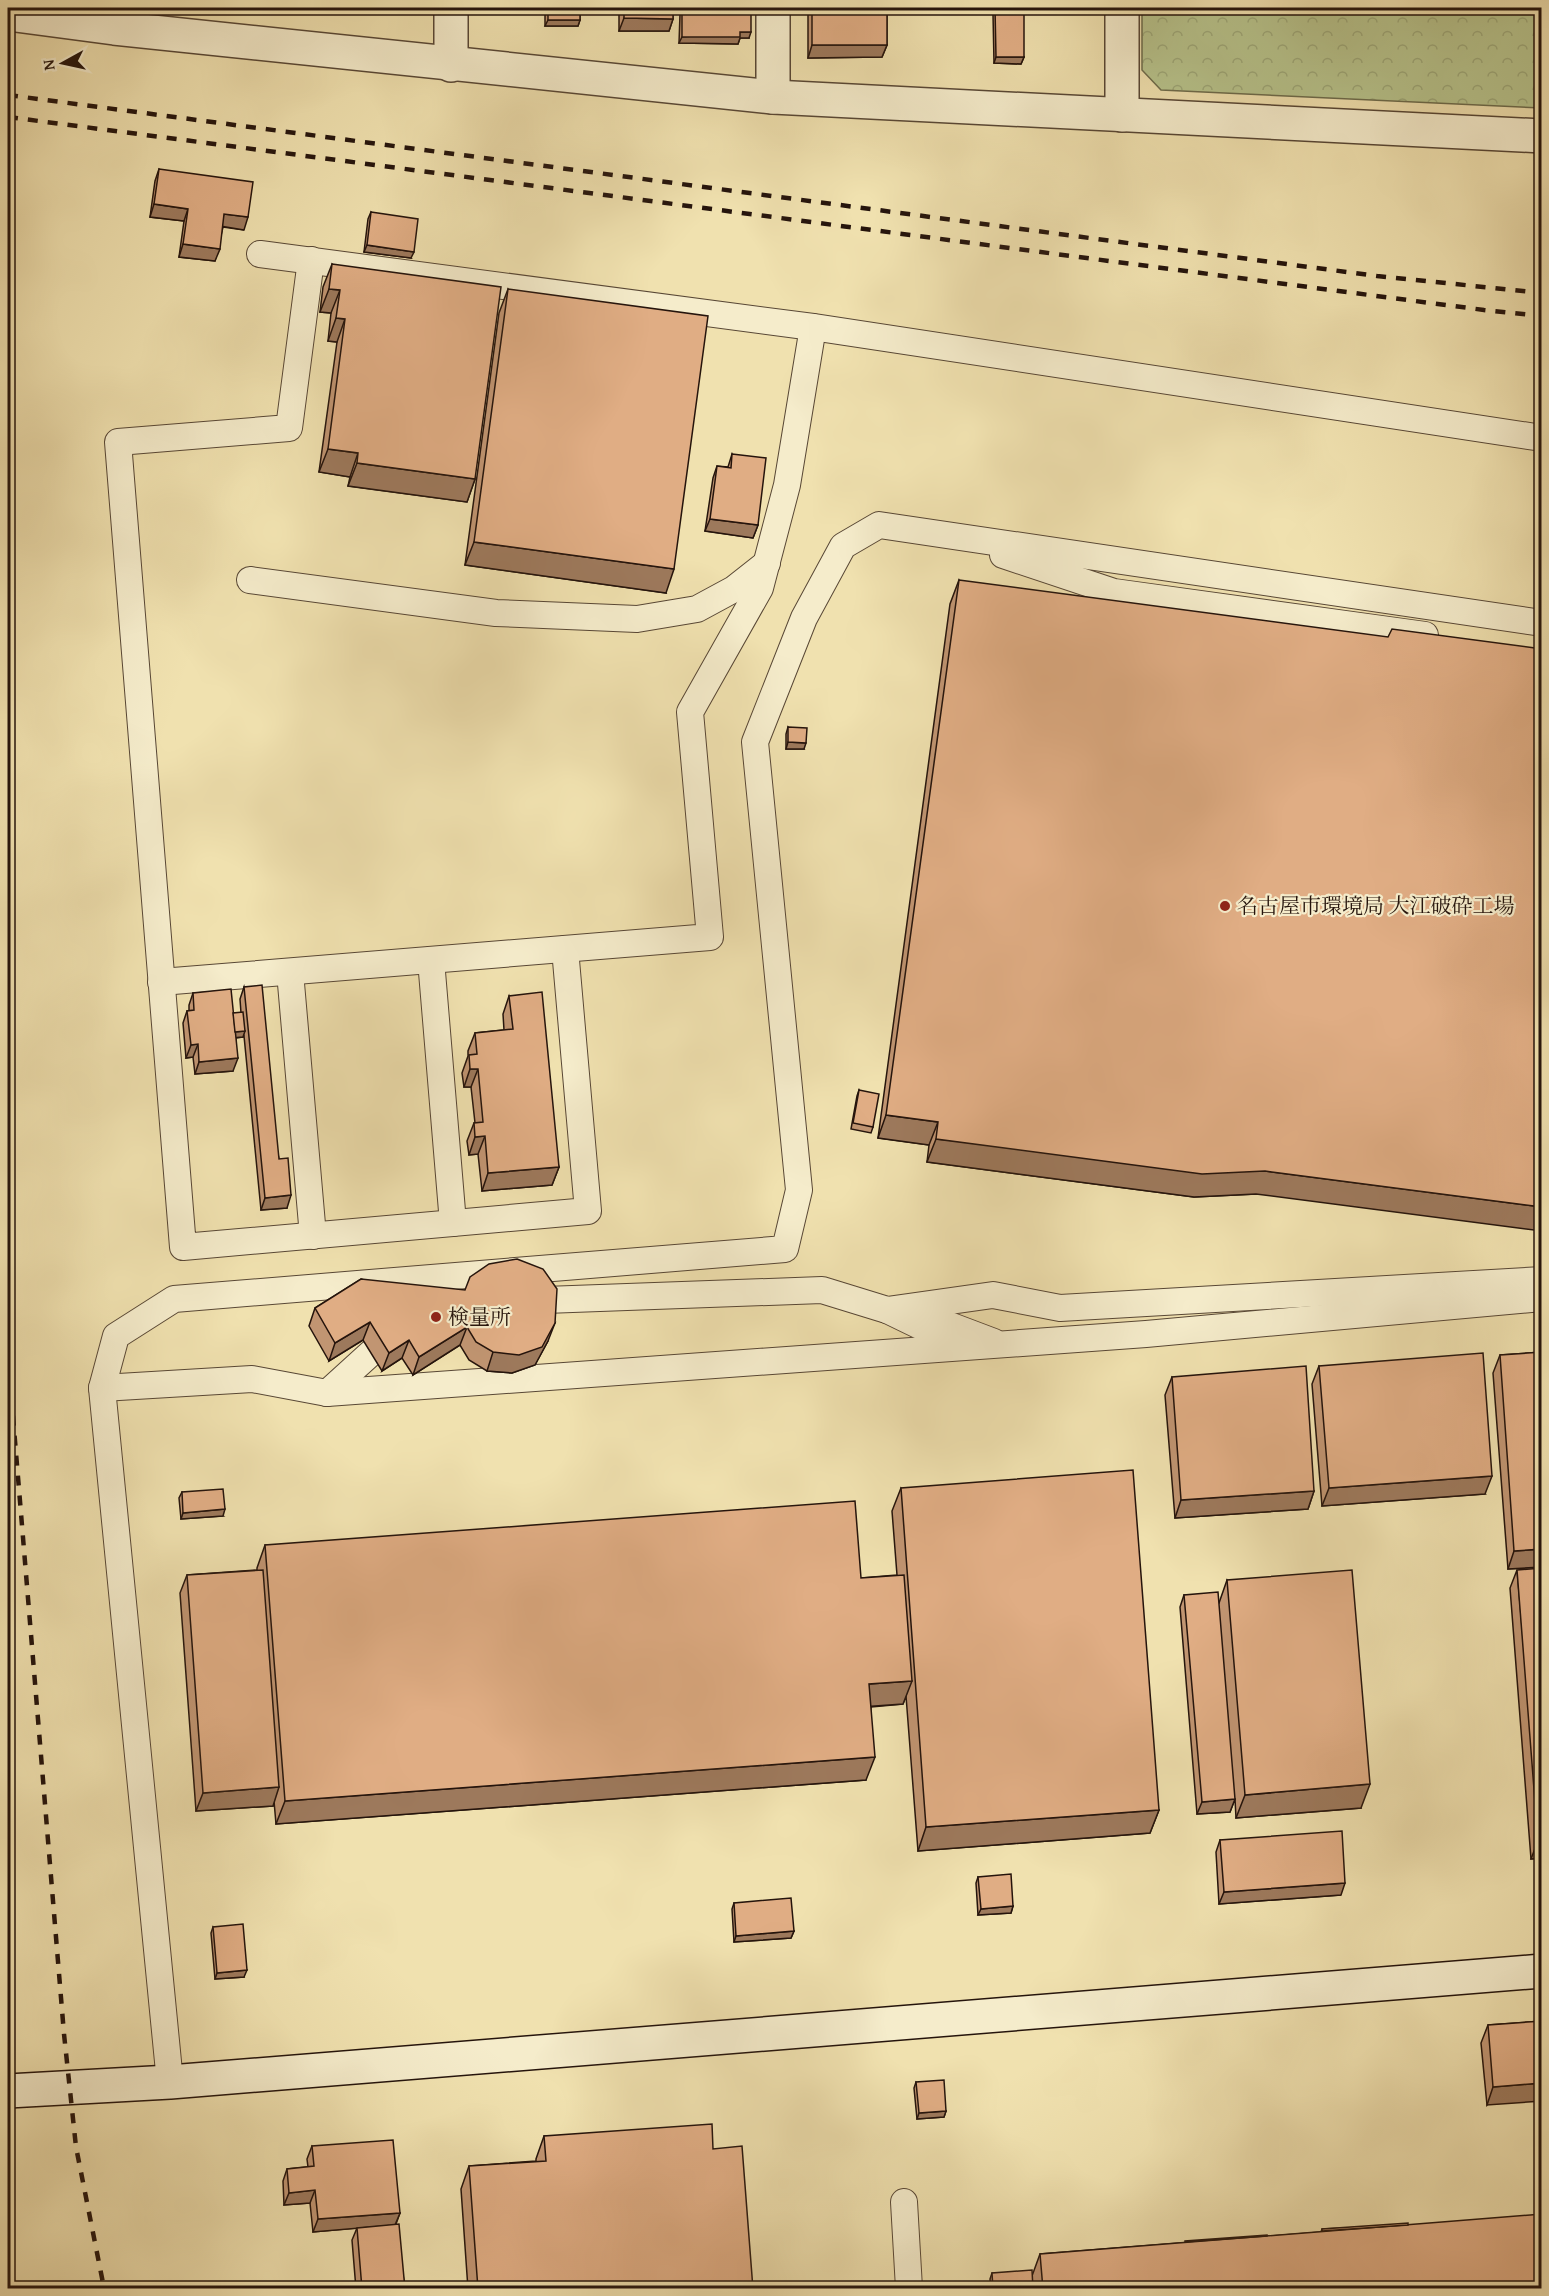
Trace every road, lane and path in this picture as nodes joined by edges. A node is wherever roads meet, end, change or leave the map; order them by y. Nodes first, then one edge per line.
1 (451, 8) edge
2 (773, 8) edge
3 (1122, 8) edge
4 (8, 14) edge
5 (114, 18) edge
6 (451, 64) junction
7 (773, 97) junction
8 (1122, 115) junction
9 (1542, 136) edge
10 (260, 254) dead end
11 (311, 260) junction
12 (813, 327) junction
13 (1542, 438) edge
14 (937, 533) junction
15 (767, 563) junction
16 (250, 580) dead end
17 (1542, 623) edge
18 (1446, 638) edge
19 (565, 949) junction
20 (431, 960) junction
21 (290, 972) junction
22 (161, 982) junction
23 (453, 1223) junction
24 (313, 1236) junction
25 (1542, 1280) edge
26 (1542, 1298) edge
27 (886, 1310) junction
28 (502, 1314) edge
29 (425, 1337) edge
30 (1000, 1344) junction
31 (102, 1389) junction
32 (327, 1393) junction
33 (1542, 1971) edge
34 (170, 2082) junction
35 (8, 2091) edge
36 (904, 2202) dead end
37 (909, 2289) edge

1 - 6 street
2 - 7 street
3 - 8 street
4 - 5 street
5 - 6 street
6 - 7 street
7 - 8 street
8 - 9 street
10 - 11 lane
11 - 12 lane
11 - 22 lane
12 - 13 lane
12 - 15 lane
14 - 17 lane
14 - 18 lane
14 - 31 lane
15 - 16 lane
15 - 19 lane
19 - 20 lane
19 - 23 lane
20 - 21 lane
20 - 23 lane
21 - 22 lane
21 - 24 lane
22 - 24 lane
23 - 24 lane
25 - 27 lane
26 - 30 lane
27 - 28 lane
27 - 30 lane
29 - 32 lane
30 - 32 lane
31 - 32 lane
31 - 34 lane
33 - 34 street
34 - 35 street
36 - 37 lane

